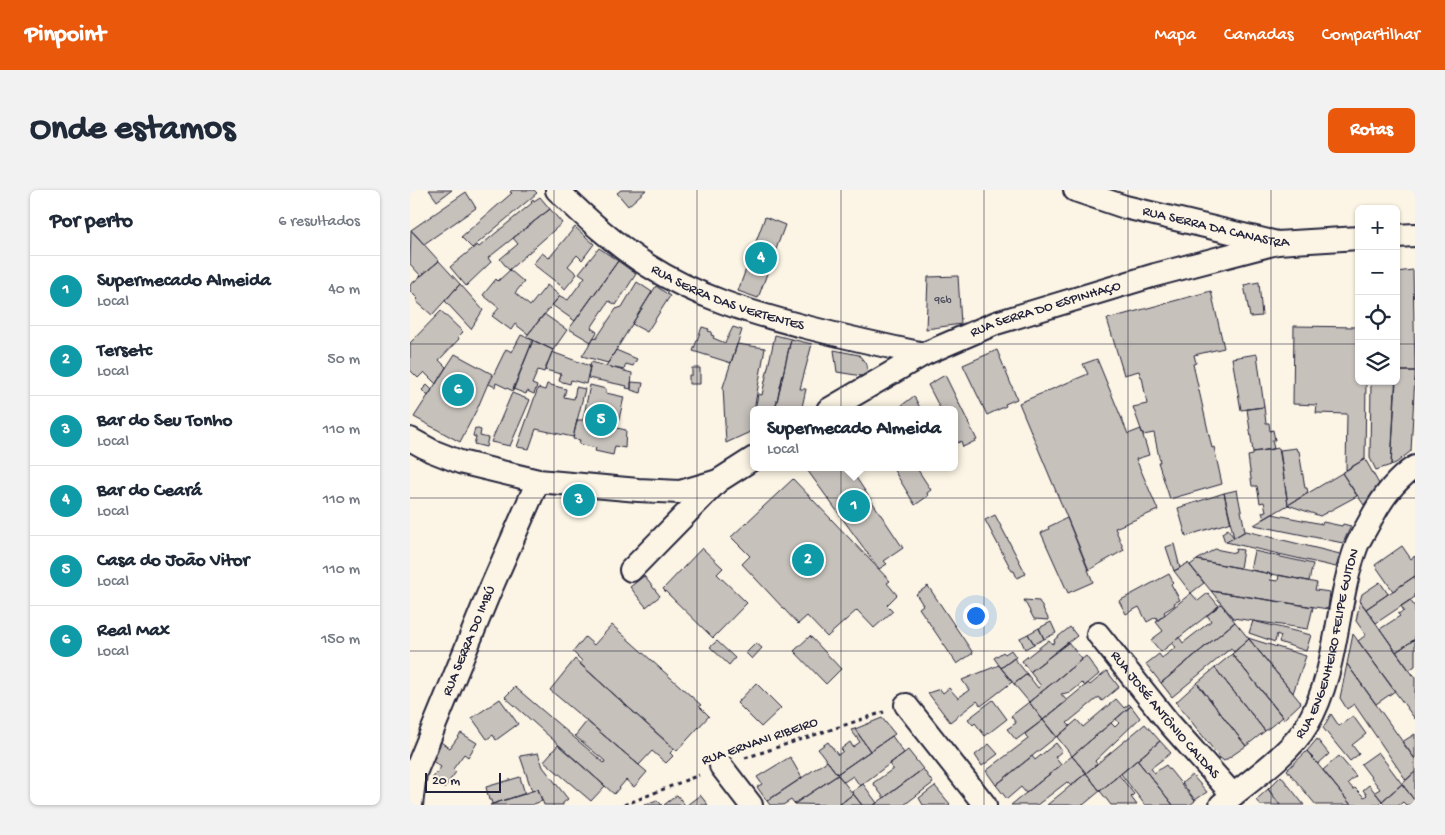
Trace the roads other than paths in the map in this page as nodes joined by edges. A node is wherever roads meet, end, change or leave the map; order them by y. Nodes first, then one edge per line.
1 (556, 190) edge
2 (1075, 190) edge
3 (1415, 235) edge
4 (1400, 236) edge
5 (1355, 238) edge
6 (1276, 243) junction
7 (924, 354) junction
8 (835, 406) edge
9 (410, 439) edge
10 (750, 461) edge
11 (1411, 477) edge
12 (538, 481) junction
13 (718, 481) junction
14 (631, 570) dead end
15 (1098, 634) dead end
16 (906, 705) road end
17 (721, 766) road end
18 (1227, 800) edge
19 (411, 805) edge
20 (751, 805) edge
21 (985, 805) edge

1 - 7 street, RUA SERRA DAS VERTENTES
2 - 6 street, RUA SERRA DA CANASTRA
3 - 4 street
5 - 6 street, RUA SERRA DA CANASTRA
6 - 7 street, RUA SERRA DO ESPINHAÇO
7 - 8 street, RUA SERRA DO ESPINHAÇO
9 - 12 street
10 - 13 street
11 - 18 street, RUA ENGENHEIRO FELIPE GUITON
12 - 13 street
12 - 19 street, RUA SERRA DO IMBÚ
13 - 14 street
15 - 18 street, RUA JOSÉ ANTÔNIO CALDAS
16 - 21 street
17 - 20 street

